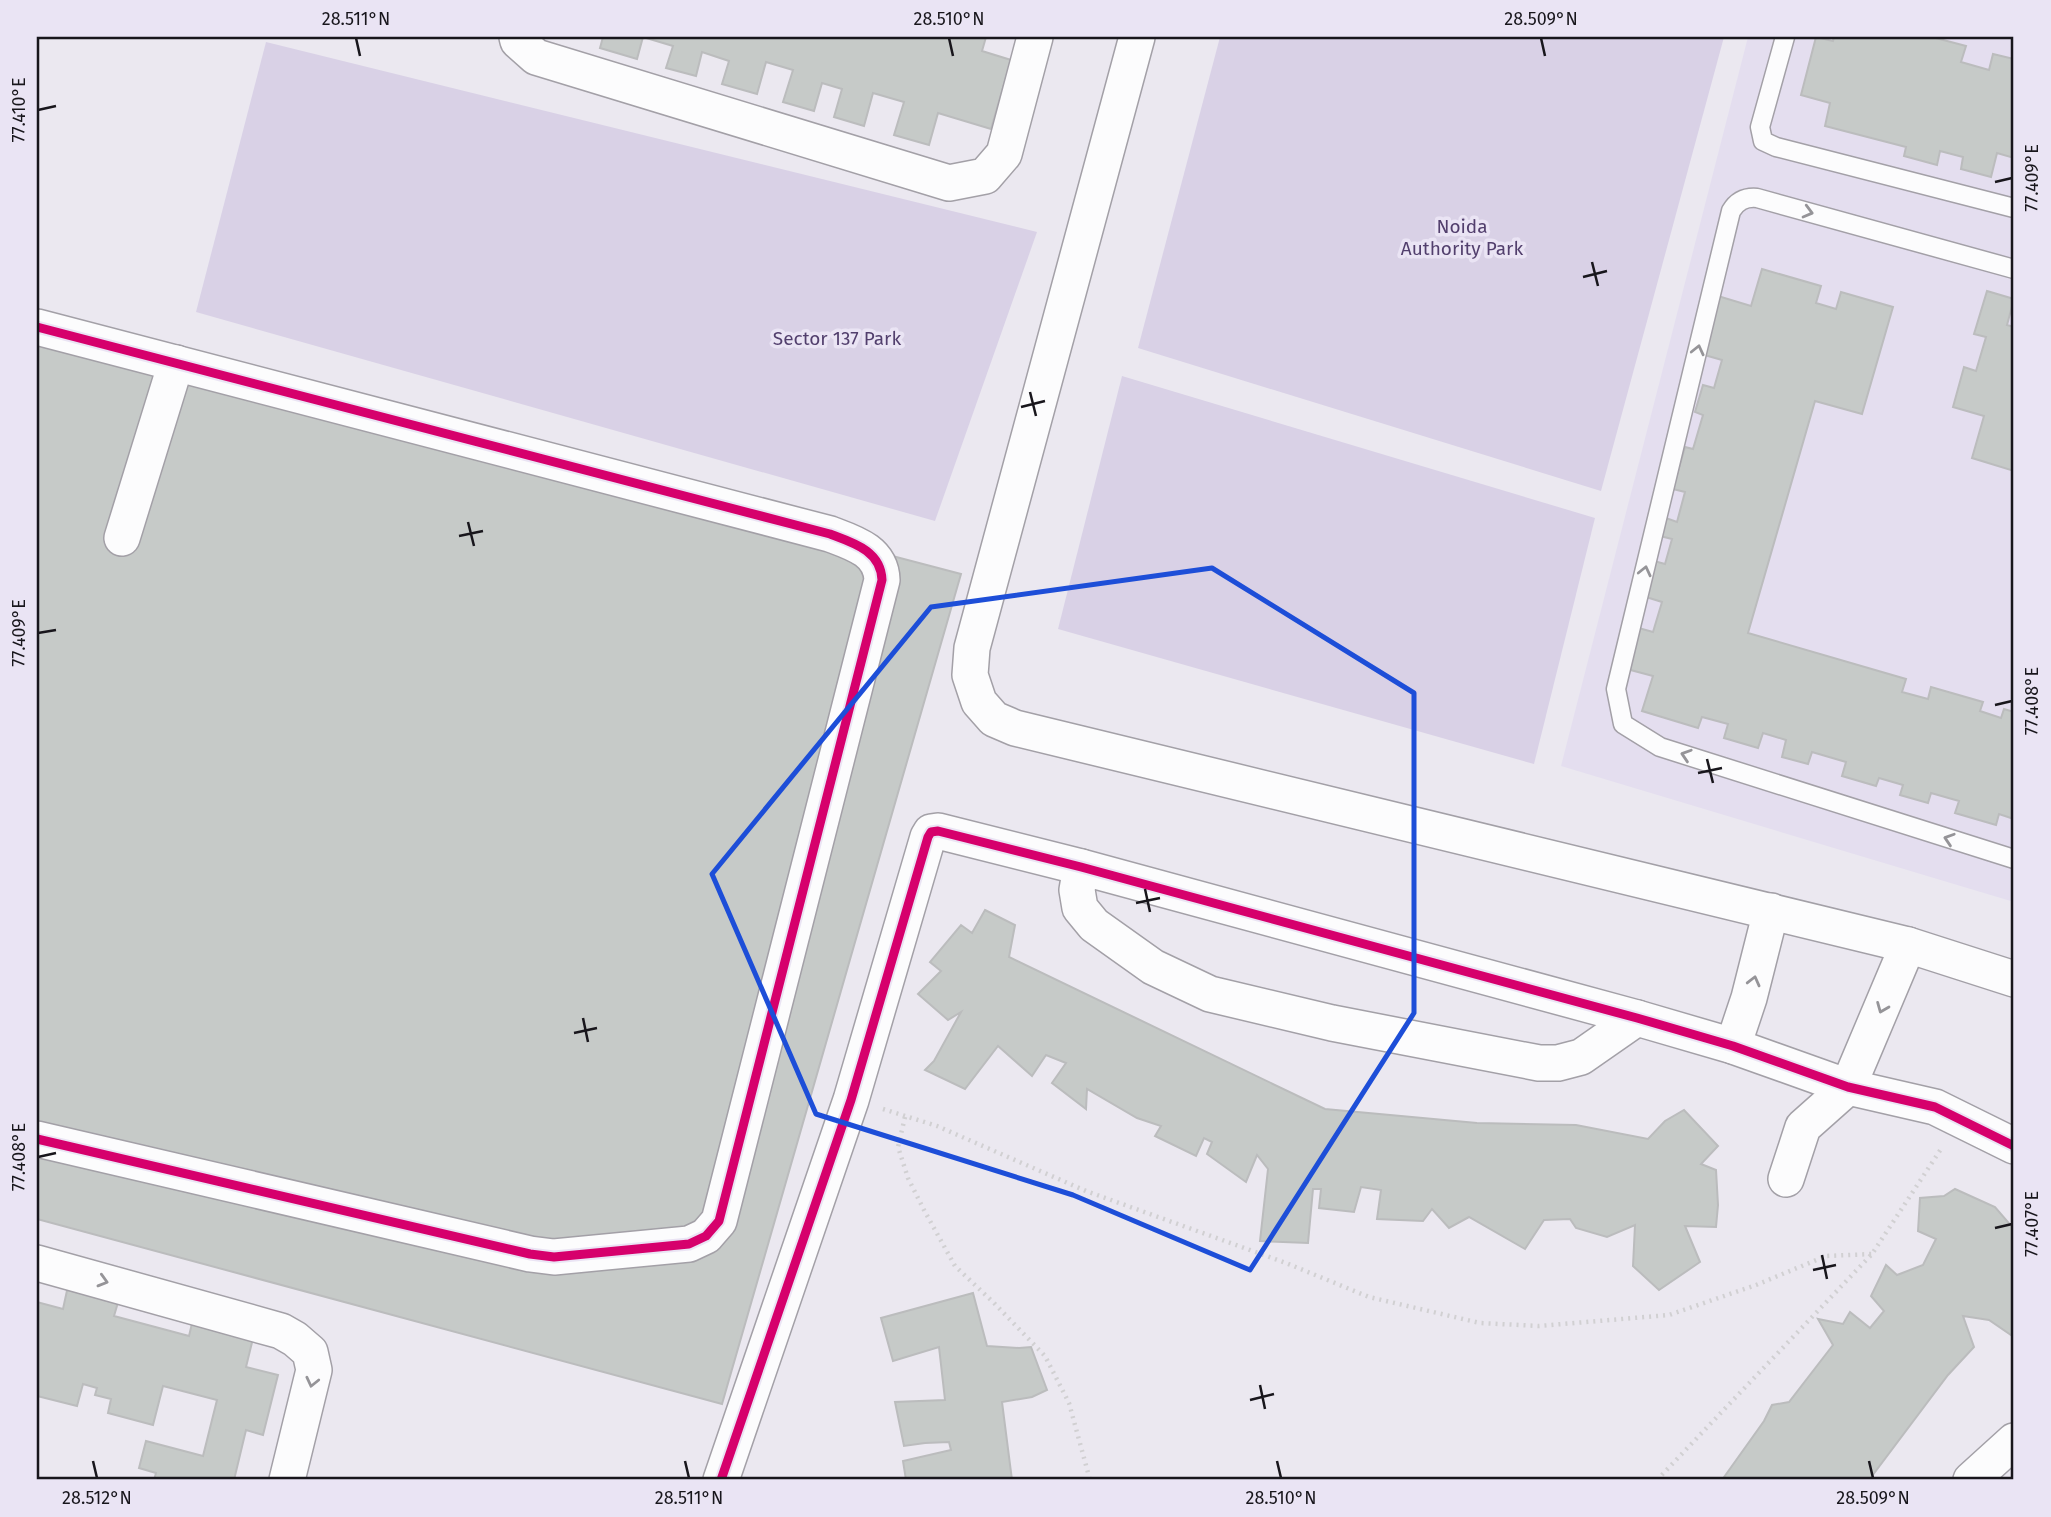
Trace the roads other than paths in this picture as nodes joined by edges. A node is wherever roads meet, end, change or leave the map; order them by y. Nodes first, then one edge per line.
1 (517, 37) edge
2 (1035, 37) edge
3 (1137, 37) edge
4 (1785, 37) edge
5 (2014, 208) edge
6 (2014, 269) edge
7 (37, 327) edge
8 (176, 363) junction
9 (122, 538) dead end
10 (2014, 859) edge
11 (1081, 867) junction
12 (1771, 911) junction
13 (1908, 945) junction
14 (2014, 979) edge
15 (1637, 1018) junction
16 (1733, 1046) junction
17 (1848, 1087) junction
18 (37, 1139) edge
19 (2014, 1146) edge
20 (1786, 1179) dead end
21 (37, 1263) edge
22 (2014, 1441) edge
23 (288, 1480) edge
24 (721, 1480) edge
25 (1971, 1480) edge

1 - 2 street
3 - 12 street
4 - 5 lane
10 -> 6 lane
7 - 8 street
8 - 9 street
8 - 18 street
11 - 15 street
11 - 15 street
11 - 24 street
12 - 13 street
16 -> 12 street
13 - 14 street
13 -> 17 street
15 - 16 street
16 - 17 street
17 - 19 street
17 - 20 street
21 -> 23 street
22 - 25 street

